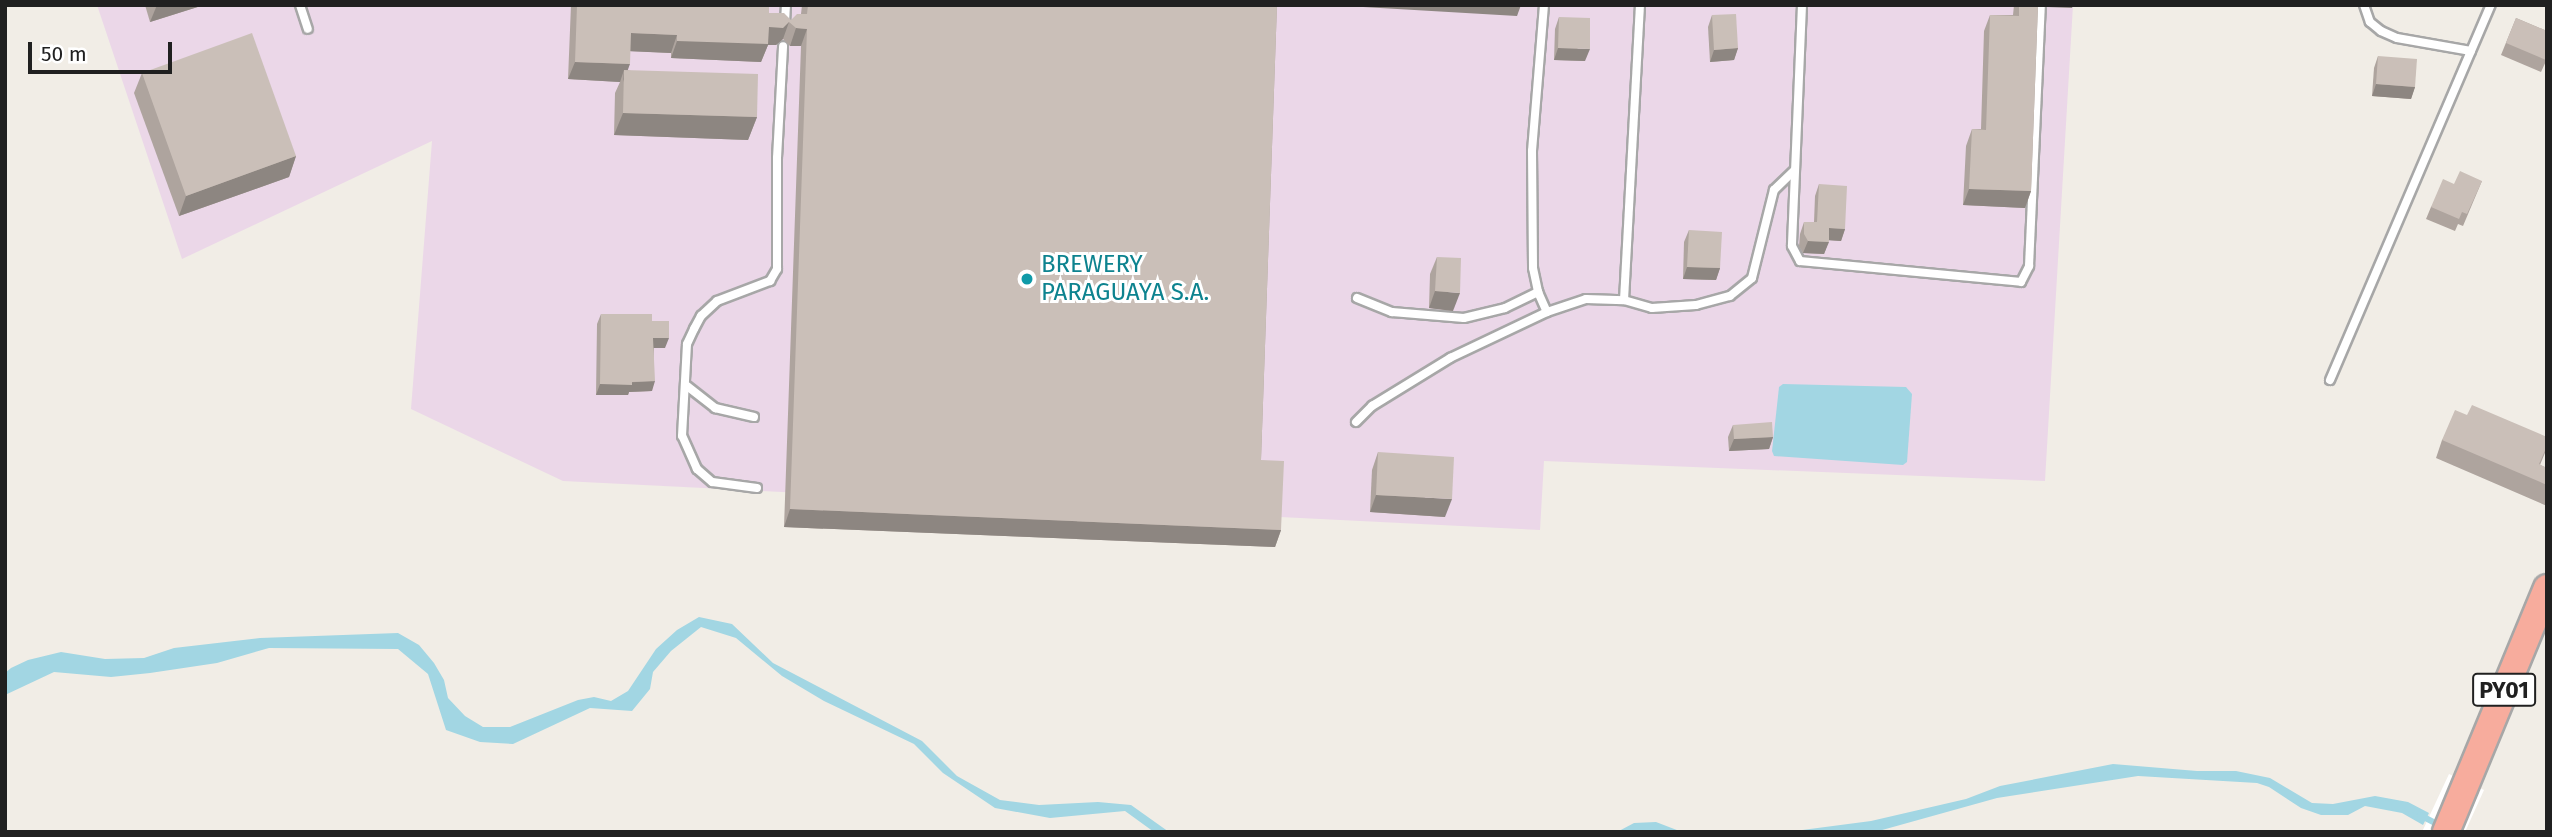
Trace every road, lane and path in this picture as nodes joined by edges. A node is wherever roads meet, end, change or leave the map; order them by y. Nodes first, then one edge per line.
1 (300, 5) edge
2 (786, 5) edge
3 (1544, 5) edge
4 (1640, 5) edge
5 (1802, 5) edge
6 (2041, 5) edge
7 (2364, 5) edge
8 (2491, 5) edge
9 (308, 29) dead end
10 (784, 31) edge
11 (783, 46) dead end
12 (2471, 51) junction
13 (1795, 170) junction
14 (1538, 292) junction
15 (1357, 298) dead end
16 (1624, 300) junction
17 (1547, 312) junction
18 (2330, 380) dead end
19 (687, 386) junction
20 (754, 417) dead end
21 (1356, 422) dead end
22 (757, 488) dead end
23 (2547, 588) edge
24 (2446, 832) edge

1 - 9 lane
2 - 10 lane
3 - 14 lane
4 - 16 lane
5 - 13 lane
6 - 13 lane
7 - 12 lane
8 - 12 lane
11 - 19 lane
12 - 18 lane
13 - 16 lane
14 - 15 lane
14 - 17 lane
16 - 17 lane
17 - 21 lane
19 - 20 lane
19 - 22 lane
23 - 24 highway, PY01

